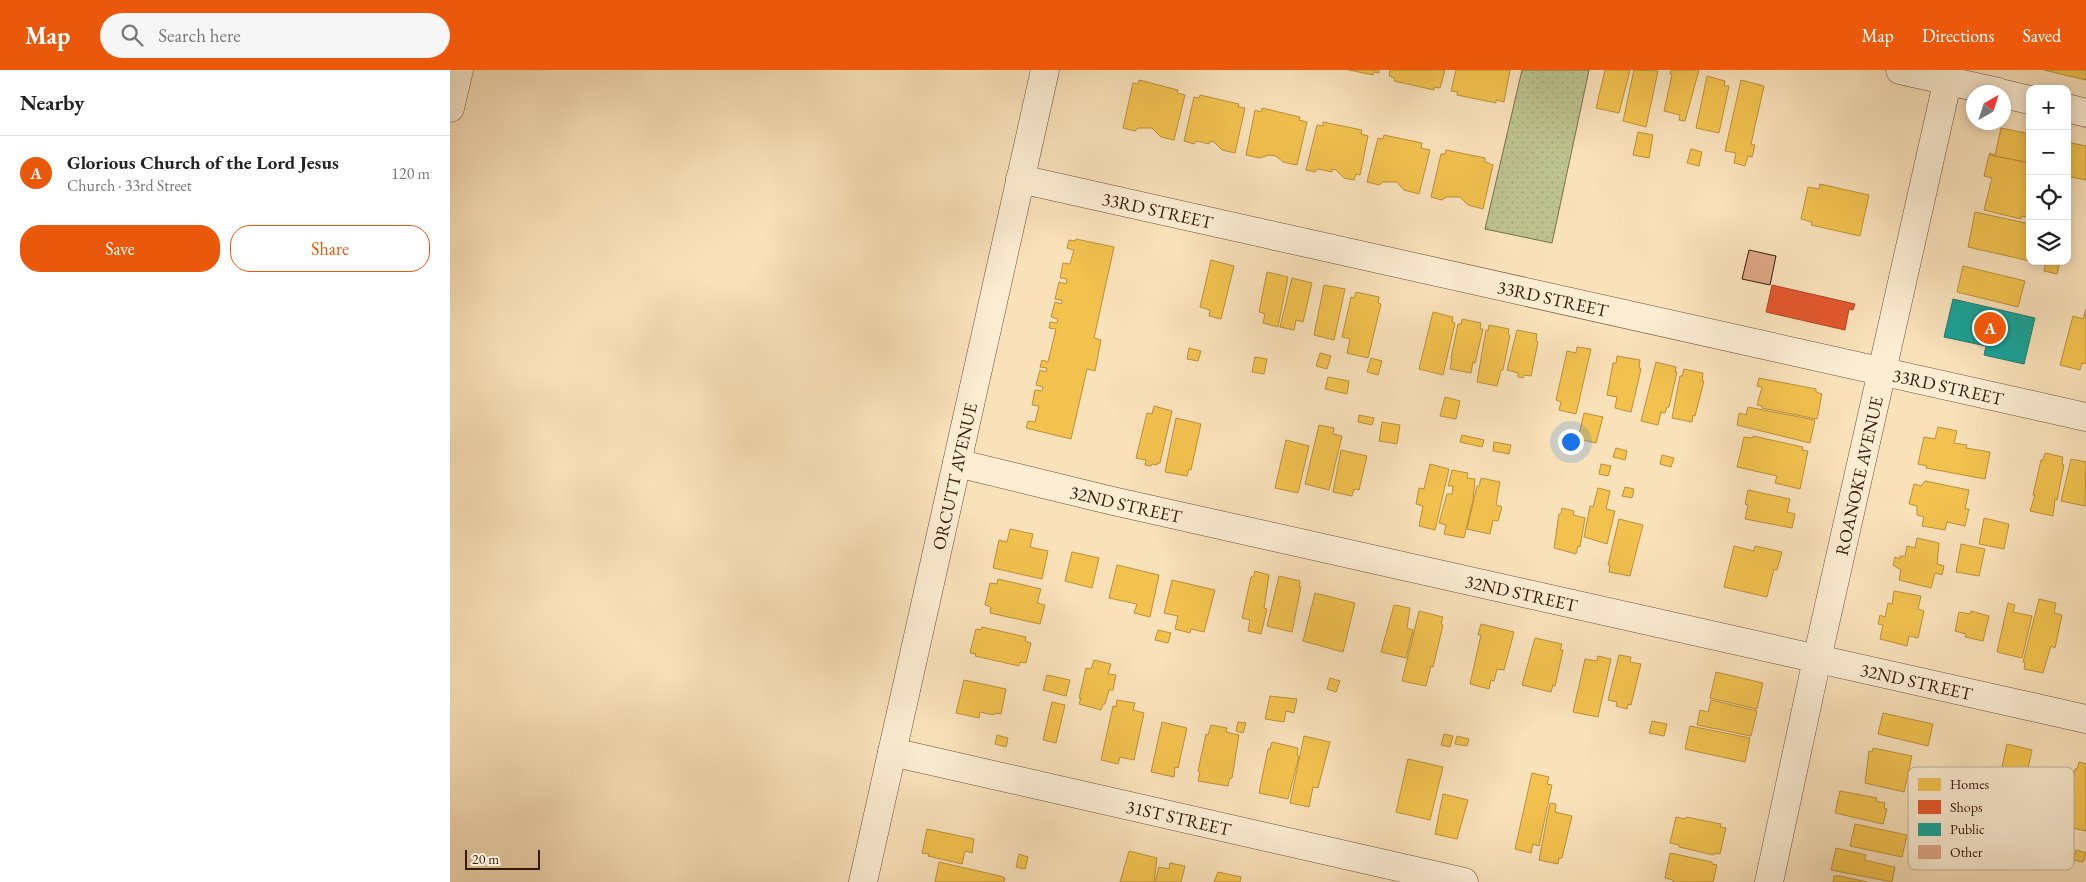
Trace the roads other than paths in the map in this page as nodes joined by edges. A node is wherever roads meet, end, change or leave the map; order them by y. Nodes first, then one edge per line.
1 (459, 70) edge
2 (1045, 70) edge
3 (1900, 70) edge
4 (1949, 75) edge
5 (1978, 85) edge
6 (2011, 96) edge
7 (2026, 99) edge
8 (450, 108) edge
9 (2071, 109) edge
10 (2086, 112) edge
11 (1020, 179) junction
12 (1883, 372) junction
13 (2086, 417) edge
14 (957, 463) junction
15 (1817, 659) junction
16 (2086, 720) edge
17 (892, 752) junction
18 (863, 882) edge
19 (1464, 882) edge
20 (1769, 882) edge

1 - 8 street
2 - 11 street, ORCUTT AVENUE
3 - 4 street
4 - 5 street
4 - 12 street, ROANOKE AVENUE
6 - 7 street
9 - 10 street
11 - 12 street, 33RD STREET
11 - 14 street, ORCUTT AVENUE
12 - 13 street, 33RD STREET
12 - 15 street, ROANOKE AVENUE
14 - 15 street, 32ND STREET
14 - 17 street, ORCUTT AVENUE
15 - 16 street, 32ND STREET
15 - 20 street, ROANOKE AVENUE
17 - 18 street, ORCUTT AVENUE
17 - 19 street, 31ST STREET

